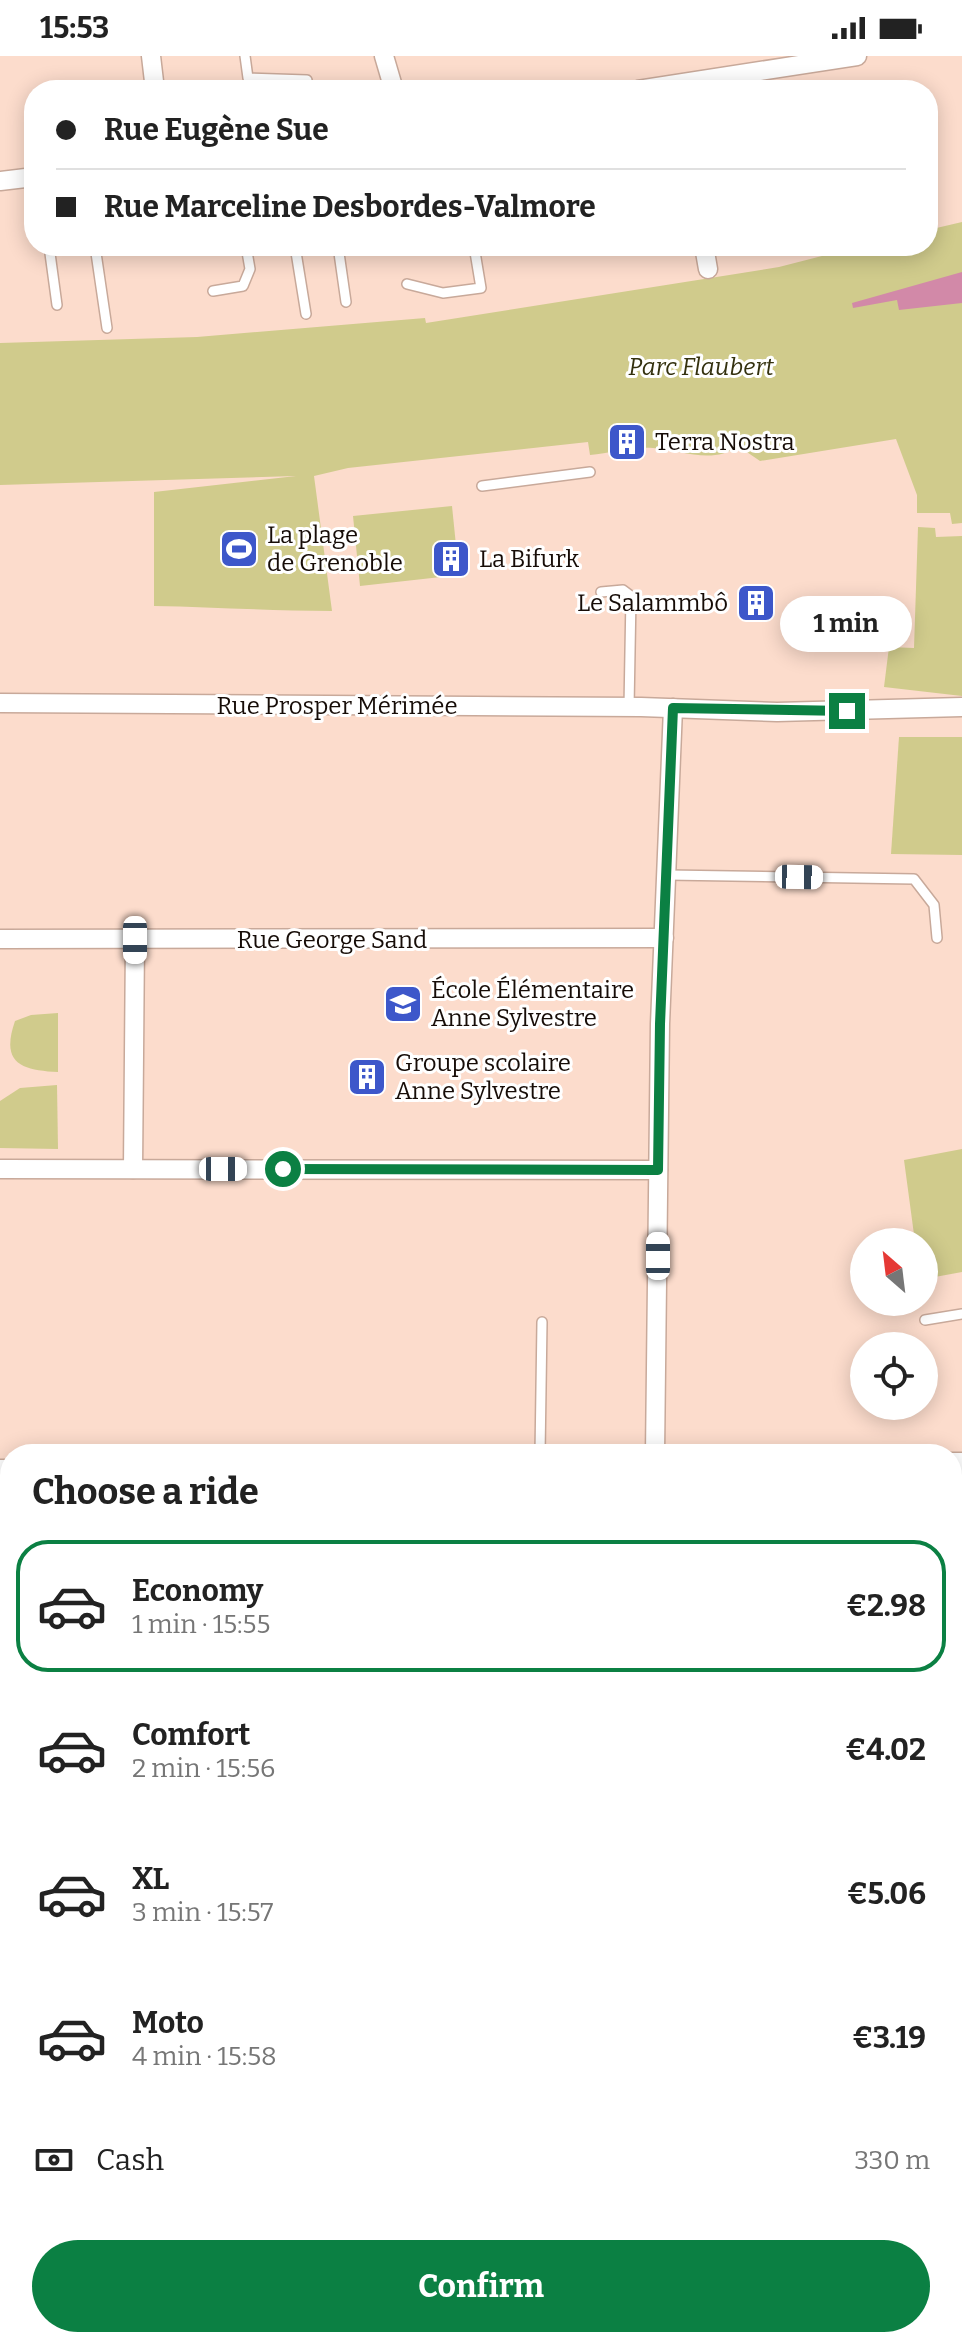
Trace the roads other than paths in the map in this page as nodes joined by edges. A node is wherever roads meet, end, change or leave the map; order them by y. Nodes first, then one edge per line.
1 (151, 56) edge
2 (245, 56) edge
3 (384, 56) edge
4 (857, 56) edge
5 (154, 80) edge
6 (254, 80) edge
7 (391, 80) edge
8 (717, 80) edge
9 (24, 178) edge
10 (0, 181) edge
11 (50, 256) edge
12 (96, 256) edge
13 (248, 256) edge
14 (297, 256) edge
15 (339, 256) edge
16 (476, 256) edge
17 (706, 256) edge
18 (708, 269) dead end
19 (407, 284) dead end
20 (213, 291) dead end
21 (346, 302) dead end
22 (57, 305) dead end
23 (306, 314) dead end
24 (107, 328) dead end
25 (590, 472) dead end
26 (482, 486) dead end
27 (601, 592) dead end
28 (0, 703) edge
29 (629, 707) junction
30 (962, 707) edge
31 (673, 708) junction
32 (667, 875) junction
33 (664, 938) junction
34 (937, 938) dead end
35 (0, 939) edge
36 (135, 940) junction
37 (0, 1169) edge
38 (133, 1169) junction
39 (658, 1170) junction
40 (962, 1314) edge
41 (925, 1320) dead end
42 (542, 1322) dead end
43 (540, 1444) edge
44 (655, 1444) edge

1 - 5 street
2 - 6 lane
3 - 7 street
4 - 8 street
9 - 10 street
11 - 22 lane
12 - 24 lane
13 - 20 lane
14 - 23 lane
15 - 21 lane
16 - 19 lane
17 - 18 street
25 - 26 lane
27 - 29 lane
28 - 29 street, Rue Prosper Mérimée
29 - 31 street, Rue Prosper Mérimée
30 - 31 street, Rue Prosper Mérimée
31 - 32 street
32 - 33 street
32 - 34 lane
33 - 36 street, Rue George Sand
33 - 39 street
35 - 36 street, Rue George Sand
36 - 38 street
37 - 38 street
38 - 39 street
39 - 44 street
40 - 41 lane
42 - 43 lane

